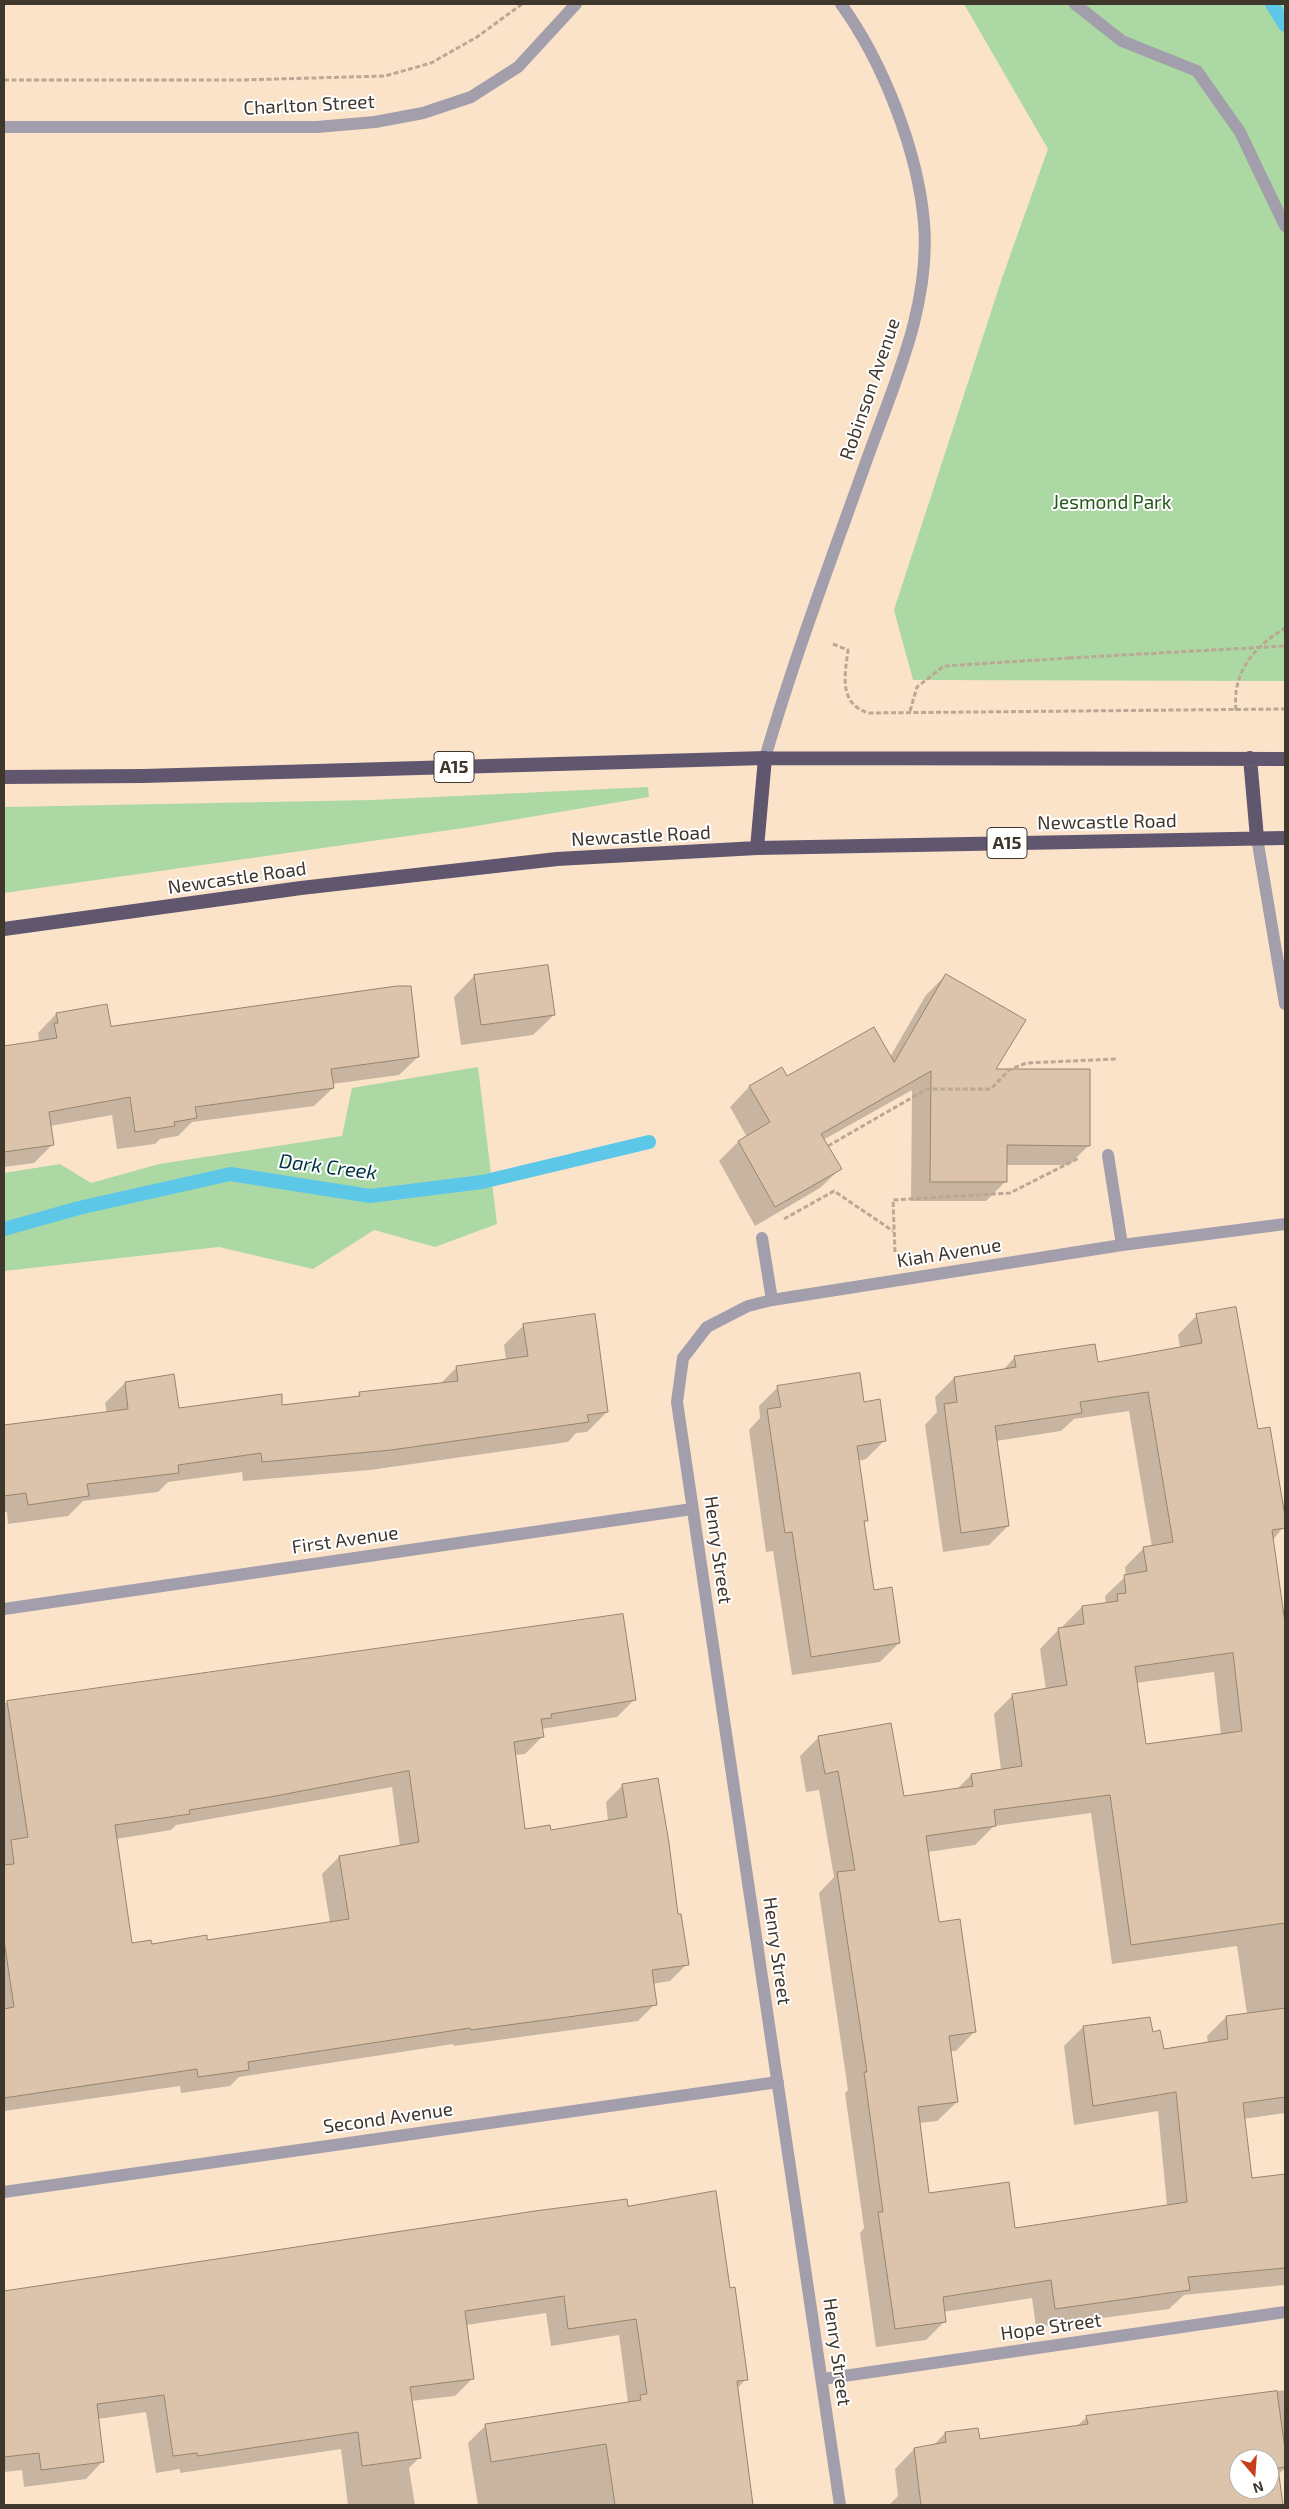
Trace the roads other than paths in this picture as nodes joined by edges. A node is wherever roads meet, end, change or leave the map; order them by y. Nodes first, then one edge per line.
1 (576, 4) edge
2 (842, 4) edge
3 (1074, 4) edge
4 (4, 127) edge
5 (1285, 226) edge
6 (765, 758) junction
7 (1250, 758) junction
8 (1285, 759) edge
9 (4, 777) edge
10 (1257, 838) junction
11 (1285, 838) edge
12 (757, 848) junction
13 (4, 928) edge
14 (1285, 1004) edge
15 (1108, 1155) road end
16 (1285, 1224) edge
17 (762, 1238) road end
18 (1122, 1245) junction
19 (772, 1300) junction
20 (677, 1402) joint
21 (692, 1509) junction
22 (4, 1609) edge
23 (778, 2082) junction
24 (4, 2192) edge
25 (1285, 2312) edge
26 (823, 2379) junction
27 (840, 2505) edge

1 - 4 street, Charlton Street
2 - 6 street, Robinson Avenue
3 - 5 street
6 - 7 highway, A15
6 - 9 highway, A15
6 - 12 highway
7 - 8 highway, A15
7 - 10 highway
10 - 11 highway, Newcastle Road / A15
10 - 12 highway, Newcastle Road / A15
10 - 14 street
12 - 13 highway, Newcastle Road / A15
15 - 18 street
16 - 18 street, Kiah Avenue
17 - 19 street
18 - 19 street, Kiah Avenue
19 - 20 street, Kiah Avenue
20 - 21 street, Henry Street
21 - 22 street, First Avenue
21 - 23 street, Henry Street
23 - 24 street, Second Avenue
23 - 26 street, Henry Street
25 - 26 street, Hope Street
26 - 27 street, Henry Street

